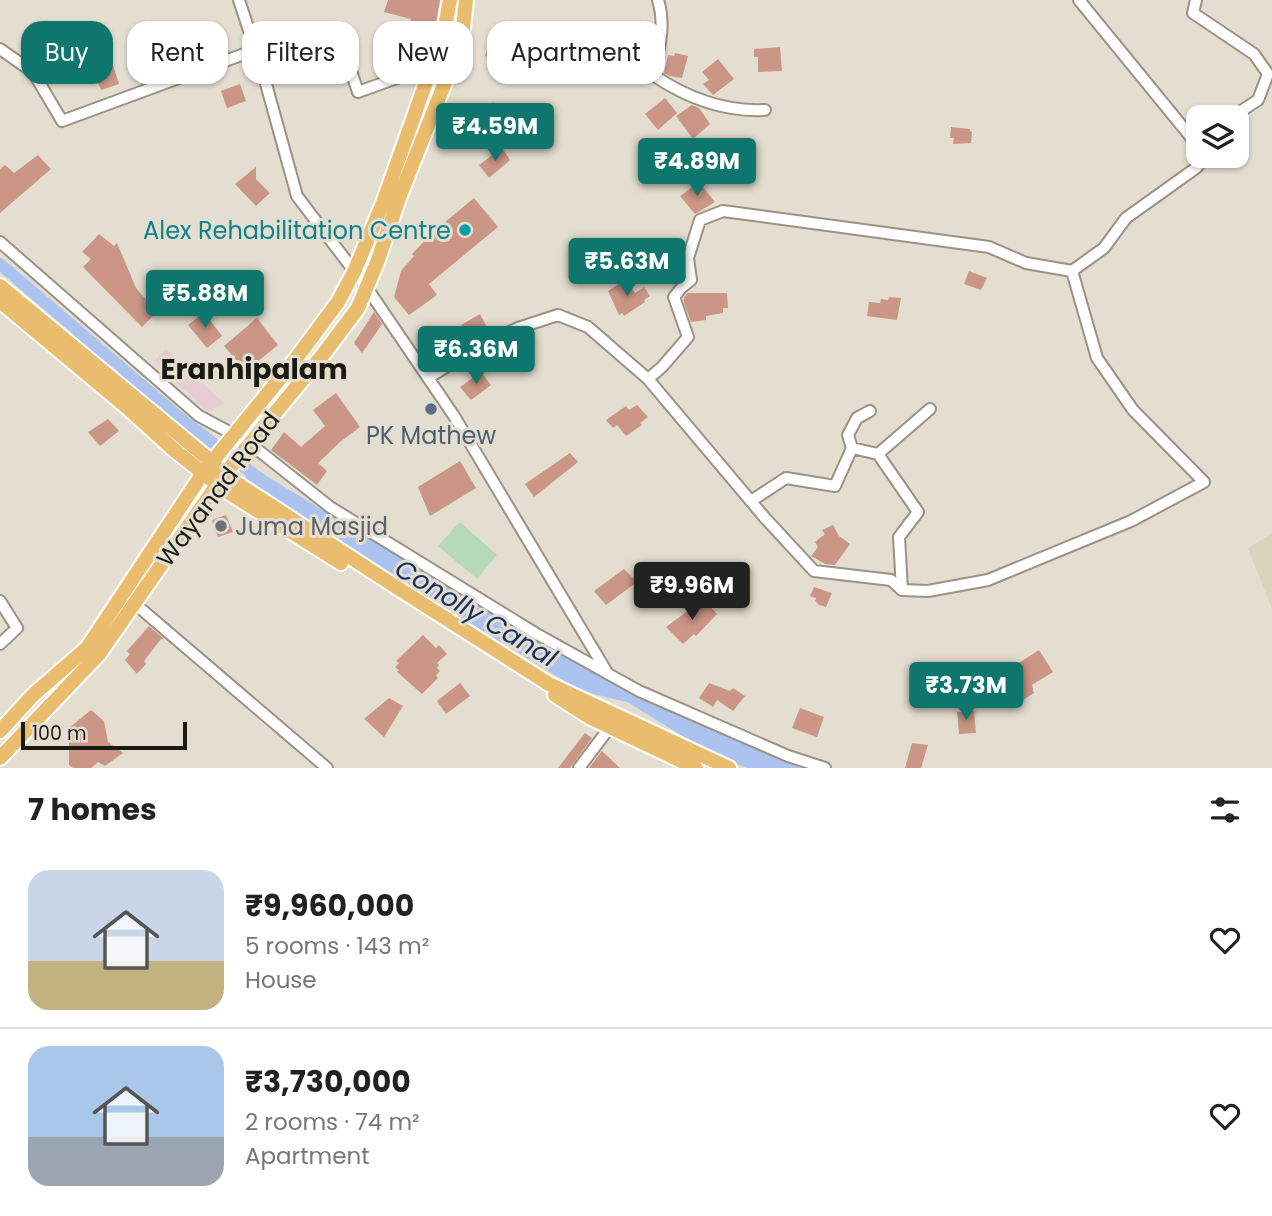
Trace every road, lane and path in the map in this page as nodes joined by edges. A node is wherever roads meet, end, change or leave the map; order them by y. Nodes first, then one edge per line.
1 (239, 0) edge
2 (450, 0) edge
3 (466, 0) edge
4 (659, 0) edge
5 (1079, 0) edge
6 (1196, 0) edge
7 (246, 21) edge
8 (446, 21) edge
9 (0, 49) edge
10 (242, 55) edge
11 (1270, 75) edge
12 (265, 84) edge
13 (355, 84) edge
14 (380, 84) edge
15 (426, 84) edge
16 (1249, 106) edge
17 (765, 110) dead end
18 (1186, 131) edge
19 (1196, 168) edge
20 (0, 242) edge
21 (1072, 271) junction
22 (354, 272) junction
23 (0, 286) edge
24 (367, 288) junction
25 (0, 301) edge
26 (428, 378) junction
27 (648, 379) junction
28 (930, 409) dead end
29 (870, 411) dead end
30 (233, 434) junction
31 (249, 443) junction
32 (852, 448) junction
33 (878, 454) junction
34 (212, 462) junction
35 (203, 474) junction
36 (220, 480) junction
37 (751, 501) junction
38 (902, 590) junction
39 (0, 601) edge
40 (134, 603) junction
41 (0, 644) edge
42 (608, 674) junction
43 (610, 727) junction
44 (0, 731) edge
45 (0, 758) edge
46 (327, 768) edge
47 (579, 768) edge
48 (696, 768) edge
49 (729, 768) edge
50 (825, 768) edge

1 - 7 street
2 - 8 main road, Wayanad Road
3 - 24 main road, Wayanad Road
4 - 17 street
5 - 18 street
6 - 11 street
9 - 10 street
11 - 16 street
12 - 22 street
13 - 14 street
15 - 22 main road, Wayanad Road
19 - 21 street
20 - 30 street
21 - 27 street
21 - 38 street
22 - 24 street
22 - 30 main road, Wayanad Road
23 - 34 main road
24 - 26 street
24 - 31 main road, Wayanad Road
25 - 35 main road
26 - 27 street
26 - 42 street
27 - 37 street
28 - 33 street
29 - 32 street
30 - 34 main road, Wayanad Road
31 - 36 main road, Wayanad Road
31 - 42 street
32 - 33 street
32 - 37 street
33 - 38 street
34 - 35 main road, Wayanad Road
34 - 36 main road
35 - 36 main road
35 - 44 main road, Wayanad Road
36 - 40 main road, Wayanad Road
36 - 43 main road
36 - 49 main road
37 - 38 street
39 - 41 street
40 - 45 main road, Wayanad Road
40 - 46 street
42 - 50 street
43 - 47 street
43 - 48 main road

